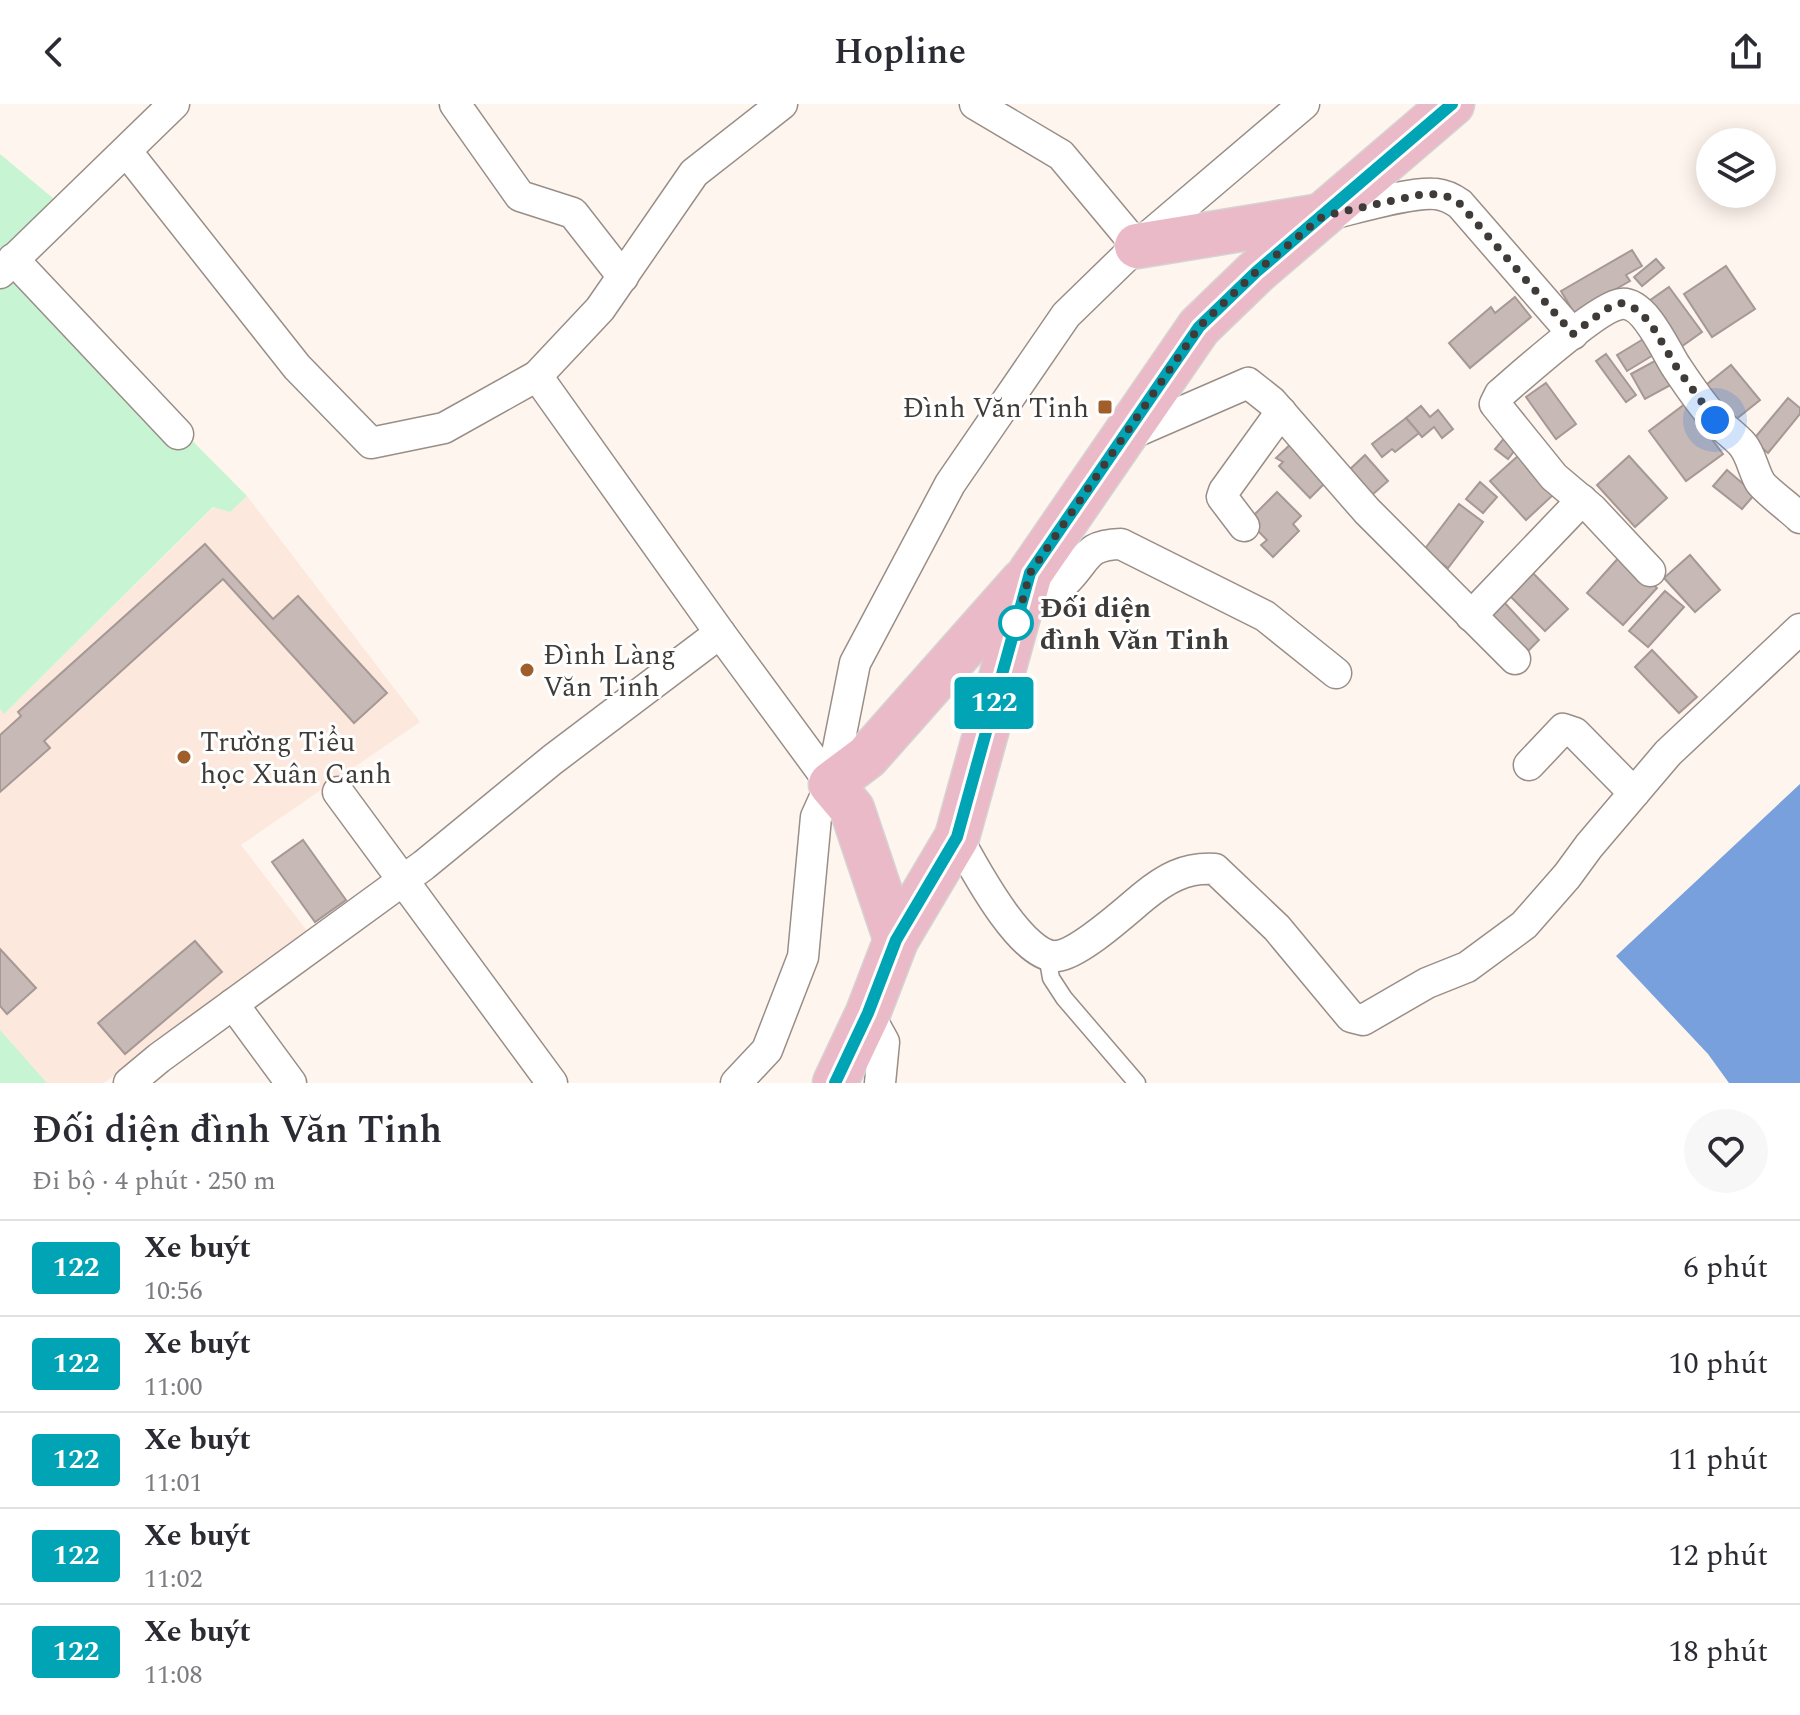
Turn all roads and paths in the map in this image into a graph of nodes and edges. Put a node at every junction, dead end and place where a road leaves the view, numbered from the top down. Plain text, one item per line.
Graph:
1 (174, 104) edge
2 (455, 104) edge
3 (782, 104) edge
4 (975, 104) edge
5 (1304, 104) edge
6 (1436, 111) edge
7 (127, 152) junction
8 (1323, 216) junction
9 (1137, 246) junction
10 (6, 266) edge
11 (623, 277) junction
12 (1573, 334) junction
13 (537, 376) junction
14 (1281, 412) junction
15 (178, 434) dead end
16 (1124, 437) junction
17 (1582, 500) junction
18 (1800, 518) edge
19 (1244, 526) dead end
20 (1650, 571) dead end
21 (1030, 573) junction
22 (1471, 616) junction
23 (1800, 629) edge
24 (720, 633) junction
25 (1515, 659) dead end
26 (1336, 673) dead end
27 (1529, 765) dead end
28 (831, 784) junction
29 (338, 792) dead end
30 (1634, 793) junction
31 (957, 837) junction
32 (401, 879) junction
33 (896, 940) junction
34 (1047, 955) junction
35 (233, 1004) junction
36 (868, 1013) junction
37 (129, 1083) edge
38 (291, 1083) edge
39 (552, 1083) edge
40 (736, 1083) edge
41 (835, 1083) edge
42 (880, 1083) edge
43 (1137, 1083) edge

1 - 7 street
2 - 11 street
3 - 11 street
4 - 9 street
5 - 9 street
6 - 8 main road
7 - 10 street
7 - 13 street
8 - 9 main road
8 - 12 street
8 - 16 main road
9 - 28 street
10 - 15 street
11 - 13 street
12 - 17 street
12 - 18 street
13 - 24 street
14 - 16 street
14 - 19 street
14 - 22 street
16 - 21 main road
17 - 20 street
17 - 22 street
21 - 26 street
21 - 28 main road
21 - 31 main road
22 - 25 street
23 - 30 street
24 - 28 street
24 - 32 street
27 - 30 street
28 - 33 main road
28 - 40 street
29 - 32 street
30 - 34 street
31 - 33 main road
31 - 34 street
32 - 35 street
32 - 39 street
33 - 36 main road
34 - 43 lane
35 - 37 street
35 - 38 street
36 - 41 main road
36 - 42 street

